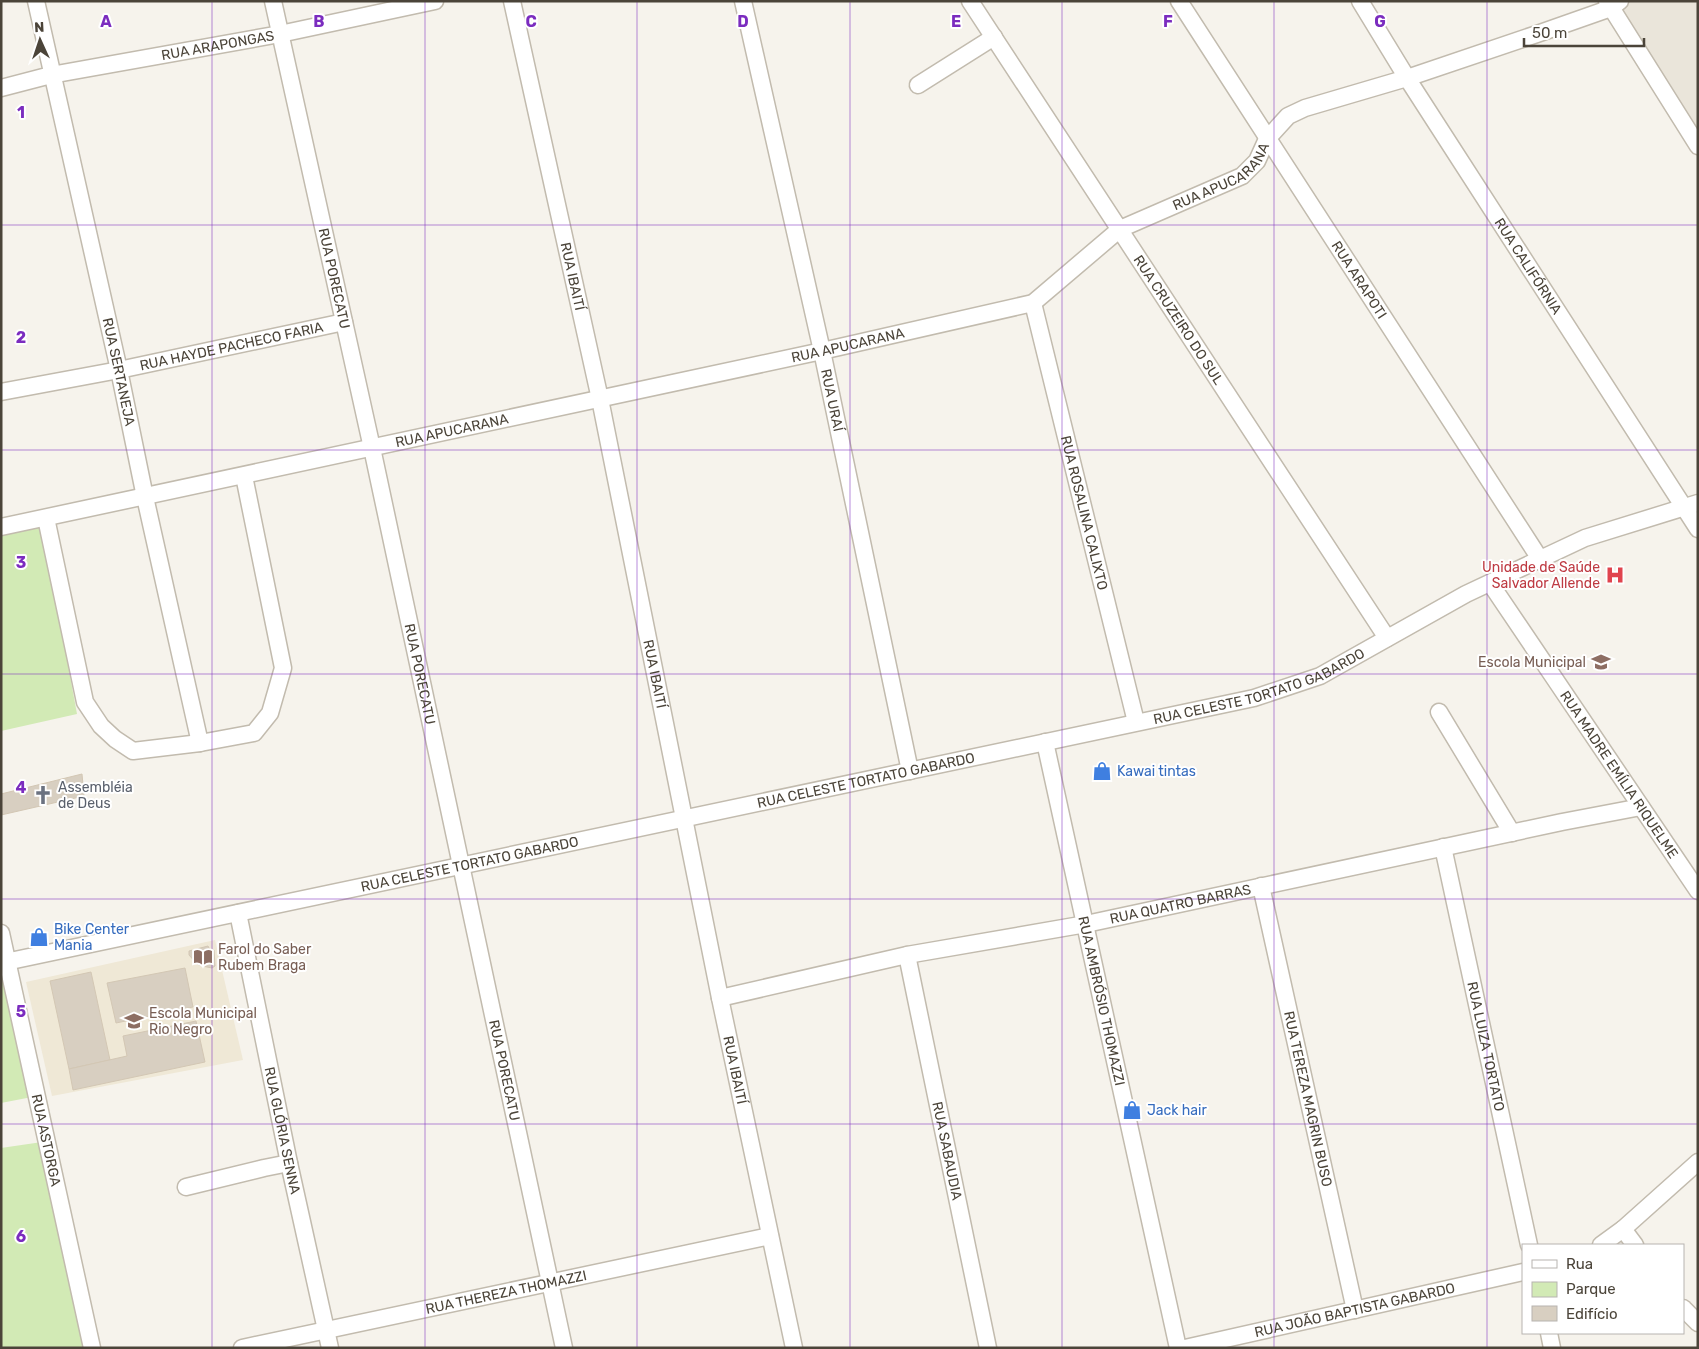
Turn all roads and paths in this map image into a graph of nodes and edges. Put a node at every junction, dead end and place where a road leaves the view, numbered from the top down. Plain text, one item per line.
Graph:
1 (36, 1) edge
2 (272, 1) edge
3 (435, 1) edge
4 (512, 1) edge
5 (743, 1) edge
6 (970, 1) edge
7 (1179, 1) edge
8 (1360, 1) edge
9 (1613, 3) edge
10 (280, 34) junction
11 (994, 36) junction
12 (51, 75) junction
13 (1407, 78) junction
14 (918, 85) dead end
15 (1, 88) edge
16 (1267, 139) junction
17 (1698, 146) edge
18 (1120, 228) junction
19 (1032, 303) junction
20 (344, 322) junction
21 (822, 351) junction
22 (119, 370) junction
23 (1, 392) edge
24 (600, 399) junction
25 (372, 448) junction
26 (244, 476) junction
27 (145, 497) junction
28 (1691, 505) edge
29 (46, 518) junction
30 (1, 527) edge
31 (1698, 529) edge
32 (1540, 559) junction
33 (1490, 583) junction
34 (1387, 638) junction
35 (1439, 712) dead end
36 (1136, 722) junction
37 (1045, 742) junction
38 (200, 743) junction
39 (910, 770) junction
40 (1641, 807) junction
41 (685, 818) junction
42 (1512, 833) junction
43 (1443, 847) junction
44 (462, 865) junction
45 (1261, 886) junction
46 (1698, 891) edge
47 (238, 913) junction
48 (1086, 924) junction
49 (1, 933) edge
50 (907, 955) junction
51 (4, 962) edge
52 (720, 998) junction
53 (1698, 1162) edge
54 (289, 1163) junction
55 (186, 1188) dead end
56 (1623, 1229) junction
57 (770, 1236) junction
58 (1529, 1244) edge
59 (1602, 1244) edge
60 (1633, 1244) edge
61 (1522, 1272) edge
62 (550, 1282) junction
63 (1684, 1309) edge
64 (1355, 1310) junction
65 (1698, 1323) edge
66 (327, 1330) junction
67 (1548, 1334) edge
68 (92, 1348) edge
69 (242, 1348) edge
70 (330, 1348) edge
71 (564, 1348) edge
72 (794, 1348) edge
73 (988, 1348) edge
74 (1178, 1348) edge
75 (1185, 1348) edge
76 (1552, 1348) edge

1 - 12 street, RUA SERTANEJA
2 - 10 street, RUA PORECATU
3 - 10 street, RUA ARAPONGAS
4 - 24 street, RUA IBAITÍ
5 - 21 street, RUA URAÍ
6 - 11 street, RUA CRUZEIRO DO SUL
7 - 16 street, RUA ARAPOTI
8 - 13 street, RUA CALIFÓRNIA
9 - 13 street, RUA APUCARANA
9 - 17 street
10 - 12 street, RUA ARAPONGAS
10 - 20 street, RUA PORECATU
11 - 14 street
11 - 18 street, RUA CRUZEIRO DO SUL
12 - 15 street, RUA ARAPONGAS
12 - 22 street, RUA SERTANEJA
13 - 16 street, RUA APUCARANA
13 - 28 street, RUA CALIFÓRNIA
16 - 18 street, RUA APUCARANA
16 - 32 street, RUA ARAPOTI
18 - 19 street, RUA APUCARANA
18 - 34 street, RUA CRUZEIRO DO SUL
19 - 21 street, RUA APUCARANA
19 - 36 street, RUA ROSALINA CALIXTO
20 - 22 street, RUA HAYDE PACHECO FARIA
20 - 25 street, RUA PORECATU
21 - 24 street, RUA APUCARANA
21 - 39 street, RUA URAÍ
22 - 23 street, RUA HAYDE PACHECO FARIA
22 - 27 street, RUA SERTANEJA
24 - 25 street, RUA APUCARANA
24 - 41 street, RUA IBAITÍ
25 - 26 street, RUA APUCARANA
25 - 44 street, RUA PORECATU
26 - 27 street, RUA APUCARANA
26 - 38 street
27 - 29 street, RUA APUCARANA
27 - 38 street, RUA SERTANEJA
28 - 31 street, RUA CALIFÓRNIA
28 - 32 street, RUA CELESTE TORTATO GABARDO
29 - 30 street, RUA APUCARANA
29 - 38 street
32 - 33 street, RUA CELESTE TORTATO GABARDO
33 - 34 street, RUA CELESTE TORTATO GABARDO
33 - 40 street, RUA MADRE EMÍLIA RIQUELME
34 - 36 street, RUA CELESTE TORTATO GABARDO
35 - 42 street
36 - 37 street, RUA CELESTE TORTATO GABARDO
37 - 39 street, RUA CELESTE TORTATO GABARDO
37 - 48 street, RUA AMBRÓSIO THOMAZZI
39 - 41 street, RUA CELESTE TORTATO GABARDO
40 - 42 street, RUA QUATRO BARRAS
40 - 46 street, RUA MADRE EMÍLIA RIQUELME
41 - 44 street, RUA CELESTE TORTATO GABARDO
41 - 52 street, RUA IBAITÍ
42 - 43 street, RUA QUATRO BARRAS
43 - 45 street, RUA QUATRO BARRAS
43 - 58 street, RUA LUIZA TORTATO
44 - 47 street, RUA CELESTE TORTATO GABARDO
44 - 62 street, RUA PORECATU
45 - 48 street, RUA QUATRO BARRAS
45 - 64 street, RUA TEREZA MAGRIN BUSO
47 - 51 street, RUA CELESTE TORTATO GABARDO
47 - 54 street, RUA GLÓRIA SENNA
48 - 50 street, RUA QUATRO BARRAS
48 - 74 street, RUA AMBRÓSIO THOMAZZI
49 - 51 street, RUA ASTORGA
50 - 52 street, RUA QUATRO BARRAS
50 - 73 street, RUA SABAUDIA
51 - 68 street, RUA ASTORGA
52 - 57 street, RUA IBAITÍ
53 - 56 street
54 - 55 street
54 - 66 street, RUA GLÓRIA SENNA
56 - 59 street
56 - 60 street
57 - 62 street, RUA THEREZA THOMAZZI
57 - 72 street, RUA IBAITÍ
61 - 64 street, RUA JOÃO BAPTISTA GABARDO
62 - 66 street, RUA THEREZA THOMAZZI
62 - 71 street, RUA PORECATU
63 - 65 street
64 - 75 street, RUA JOÃO BAPTISTA GABARDO
66 - 69 street, RUA THEREZA THOMAZZI
66 - 70 street, RUA GLÓRIA SENNA
67 - 76 street

